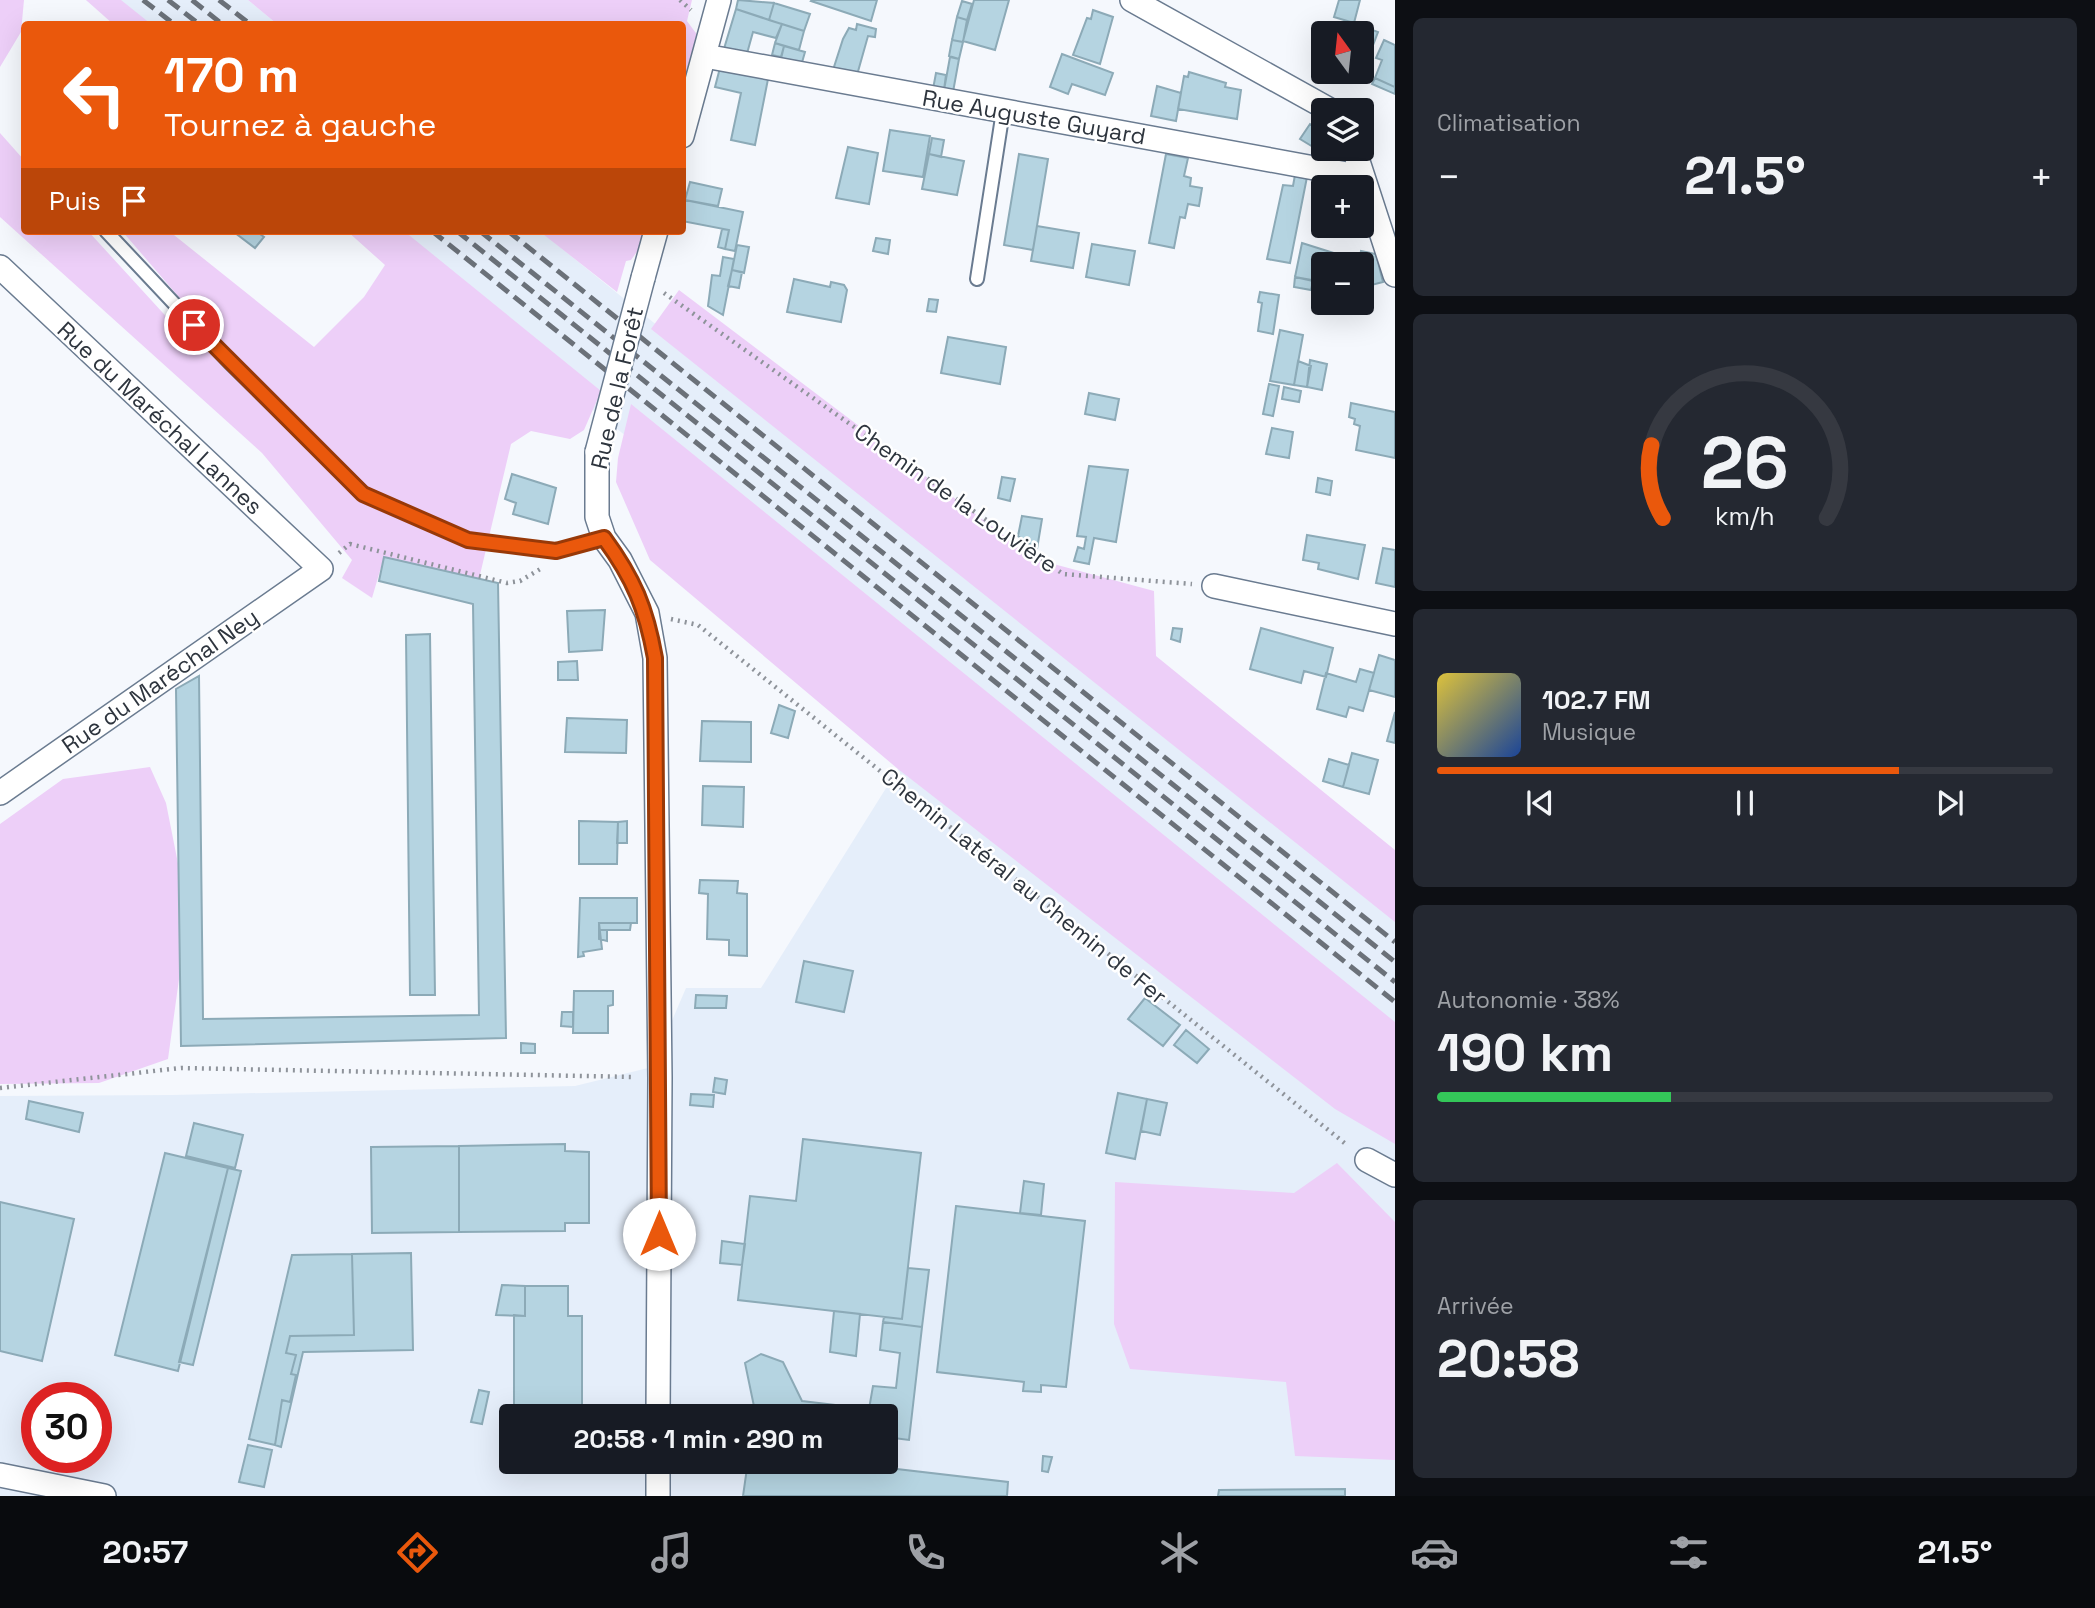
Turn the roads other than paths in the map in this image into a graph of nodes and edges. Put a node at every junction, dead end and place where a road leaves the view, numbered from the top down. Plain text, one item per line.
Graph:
1 (719, 0) edge
2 (1132, 0) edge
3 (705, 56) junction
4 (1311, 100) edge
5 (1003, 111) junction
6 (686, 122) edge
7 (1352, 175) edge
8 (1374, 211) edge
9 (110, 235) edge
10 (655, 235) edge
11 (0, 267) edge
12 (1395, 275) edge
13 (977, 279) dead end
14 (604, 538) junction
15 (321, 569) joint
16 (1214, 586) road end
17 (1395, 624) edge
18 (0, 793) edge
19 (1367, 1160) road end
20 (1395, 1175) edge
21 (658, 1404) edge
22 (658, 1474) edge
23 (0, 1475) edge
24 (104, 1496) edge
25 (658, 1496) edge

1 - 3 street
2 - 4 street
3 - 5 street, Rue Auguste Guyard
3 - 6 street
5 - 7 street, Rue Auguste Guyard
5 - 13 lane
8 - 12 street
9 - 14 lane
10 - 14 street, Rue de la Forêt, bridge
11 - 15 street, Rue du Maréchal Lannes
14 - 21 street, Rue de la Forêt
15 - 18 street, Rue du Maréchal Ney
16 - 17 street
19 - 20 street
22 - 25 street
23 - 24 street

